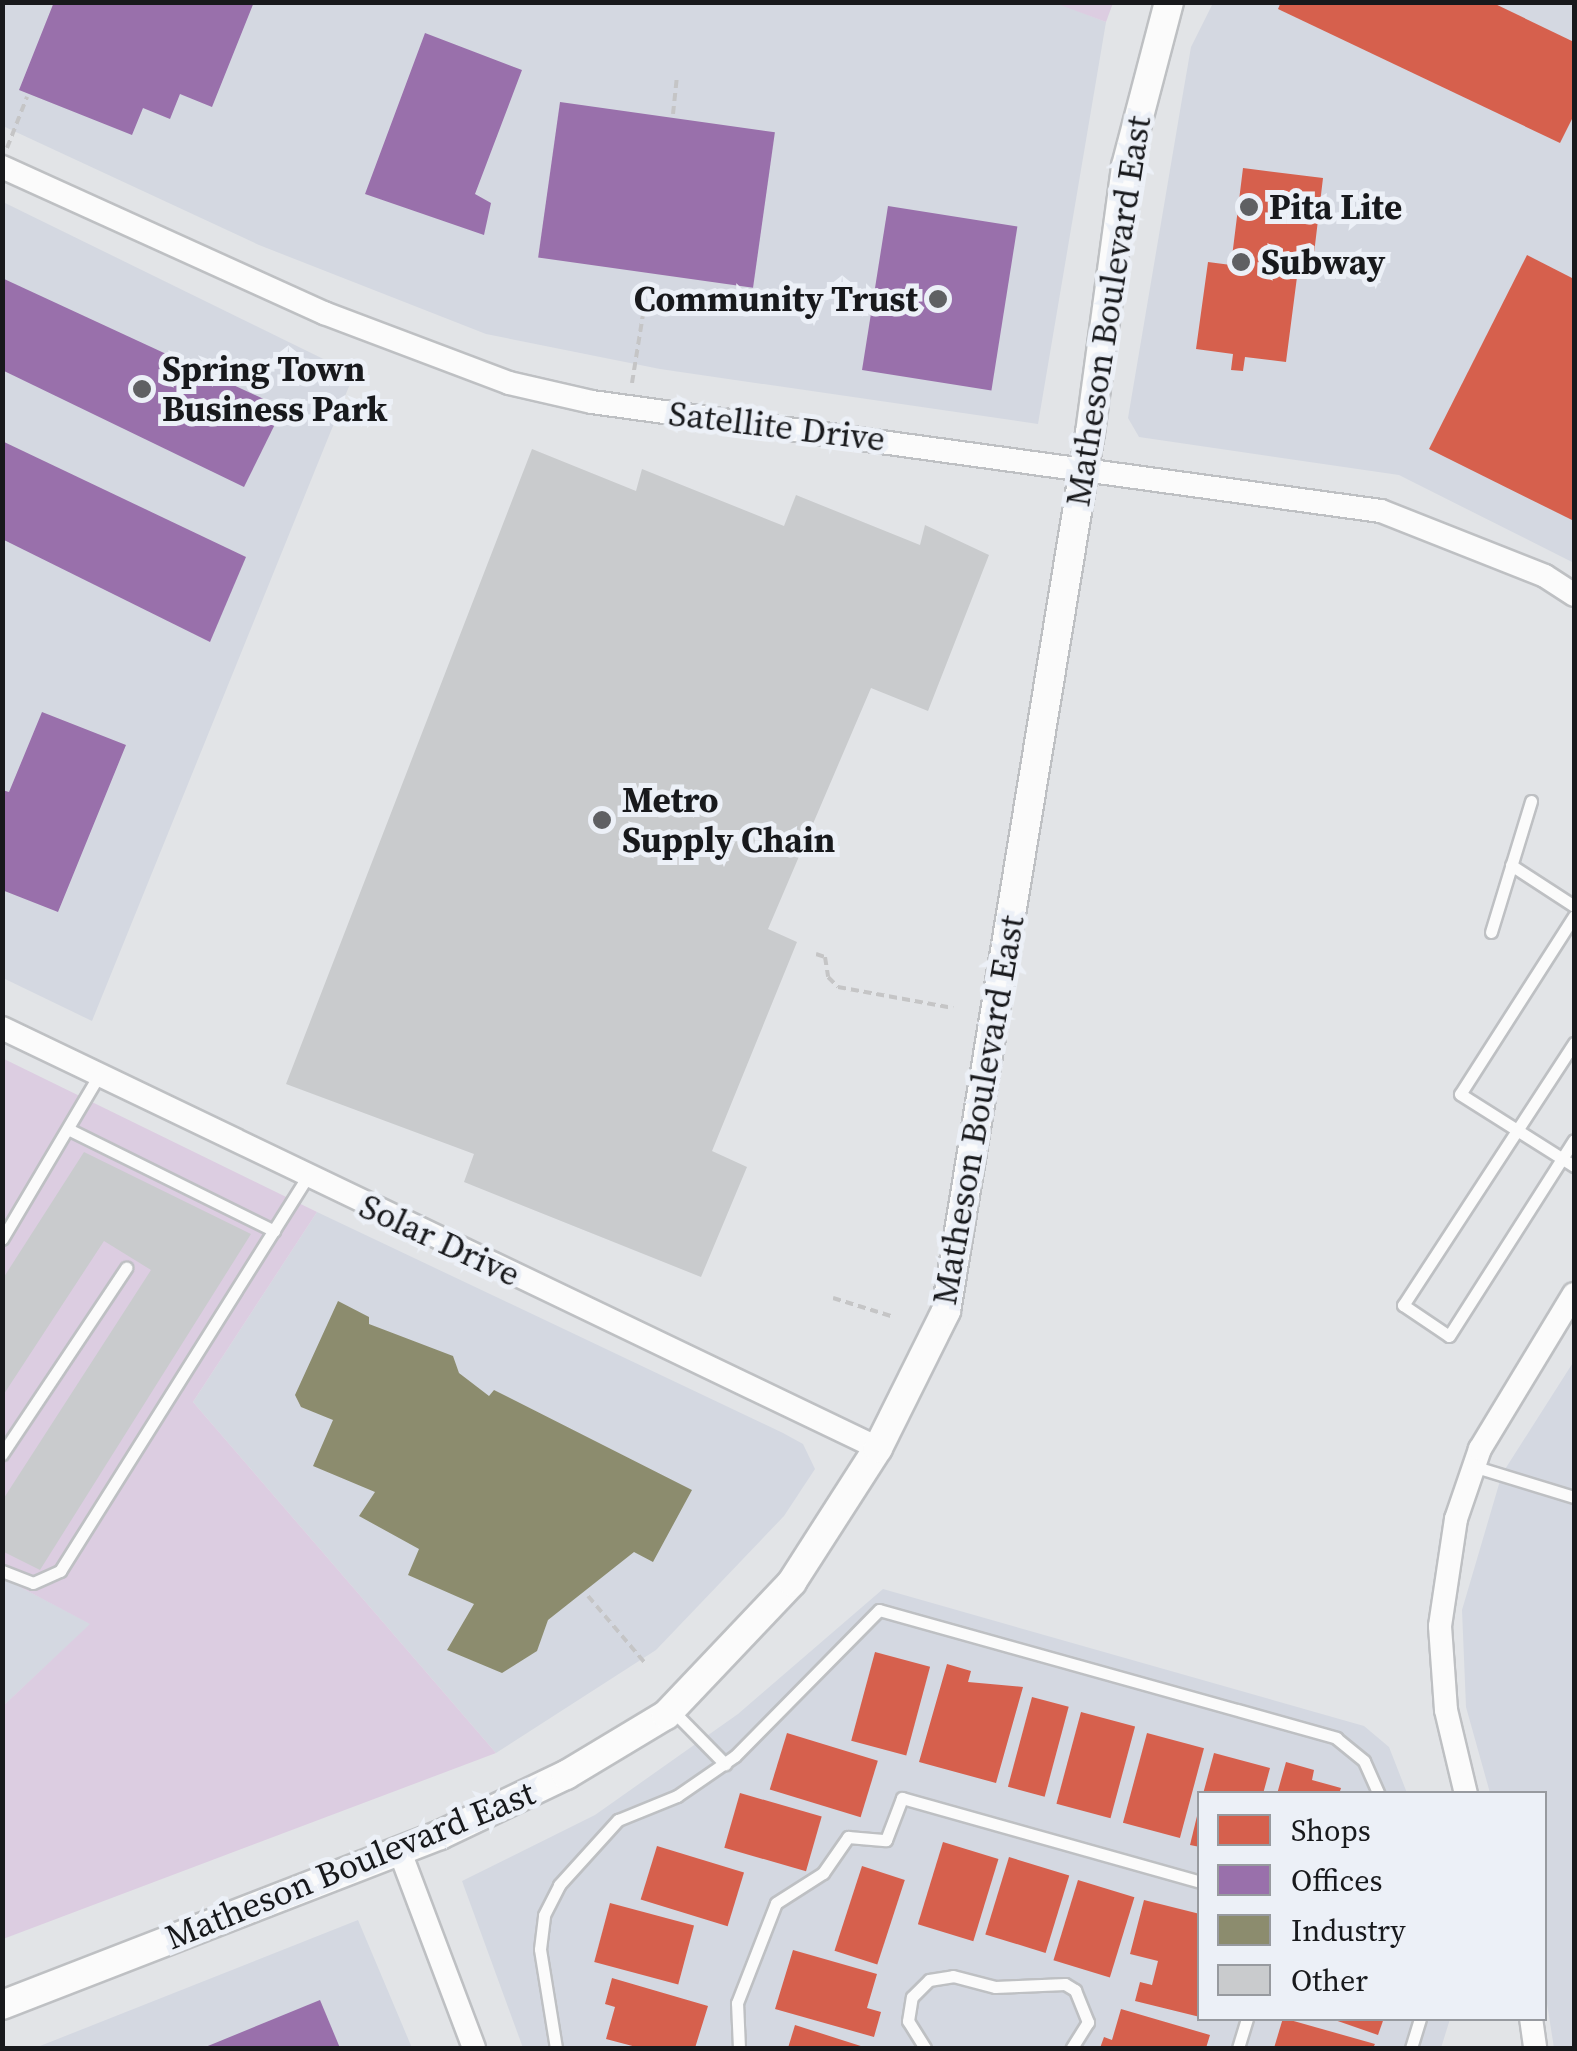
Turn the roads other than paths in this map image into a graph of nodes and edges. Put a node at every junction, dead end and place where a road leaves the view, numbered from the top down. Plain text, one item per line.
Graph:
1 (1169, 2) edge
2 (2, 167) edge
3 (1082, 469) junction
4 (1574, 595) edge
5 (1531, 801) dead end
6 (1512, 866) junction
7 (1574, 906) edge
8 (1574, 916) edge
9 (1492, 932) dead end
10 (2, 1028) edge
11 (1574, 1043) edge
12 (99, 1075) junction
13 (68, 1129) junction
14 (1520, 1131) junction
15 (1574, 1140) edge
16 (1562, 1158) junction
17 (1574, 1166) edge
18 (308, 1176) junction
19 (274, 1231) junction
20 (2, 1239) edge
21 (126, 1268) dead end
22 (1574, 1294) edge
23 (878, 1448) junction
24 (2, 1454) edge
25 (1473, 1466) junction
26 (1574, 1498) edge
27 (2, 1571) edge
28 (672, 1709) junction
29 (725, 1764) junction
30 (1378, 1791) edge
31 (1465, 1791) edge
32 (400, 1852) junction
33 (1197, 1881) edge
34 (2, 2005) edge
35 (1246, 2021) edge
36 (1419, 2021) edge
37 (1530, 2021) edge
38 (474, 2048) edge
39 (556, 2048) edge
40 (739, 2048) edge
41 (925, 2048) edge
42 (1072, 2048) edge
43 (1238, 2048) edge
44 (1412, 2048) edge
45 (1534, 2048) edge

1 - 3 street, Matheson Boulevard East
2 - 3 street, Satellite Drive
3 - 4 street, Satellite Drive
3 - 23 street, Matheson Boulevard East
5 - 6 lane
6 - 7 lane
6 - 9 lane
8 - 14 lane
10 - 12 street, Solar Drive
11 - 14 lane
12 - 13 lane
12 - 18 street, Solar Drive
13 - 19 lane
13 - 20 lane
14 - 16 lane
14 - 16 lane
15 - 16 lane
16 - 17 lane
18 - 19 lane
18 - 23 street, Solar Drive
19 - 27 lane
21 - 24 lane
22 - 25 street
23 - 28 street, Matheson Boulevard East
25 - 26 lane
25 - 31 street
28 - 29 lane
28 - 32 street, Matheson Boulevard East
29 - 30 lane
29 - 39 lane
32 - 34 street, Matheson Boulevard East
32 - 38 street
33 - 40 lane
35 - 43 lane
36 - 44 lane
37 - 45 street
41 - 42 lane

